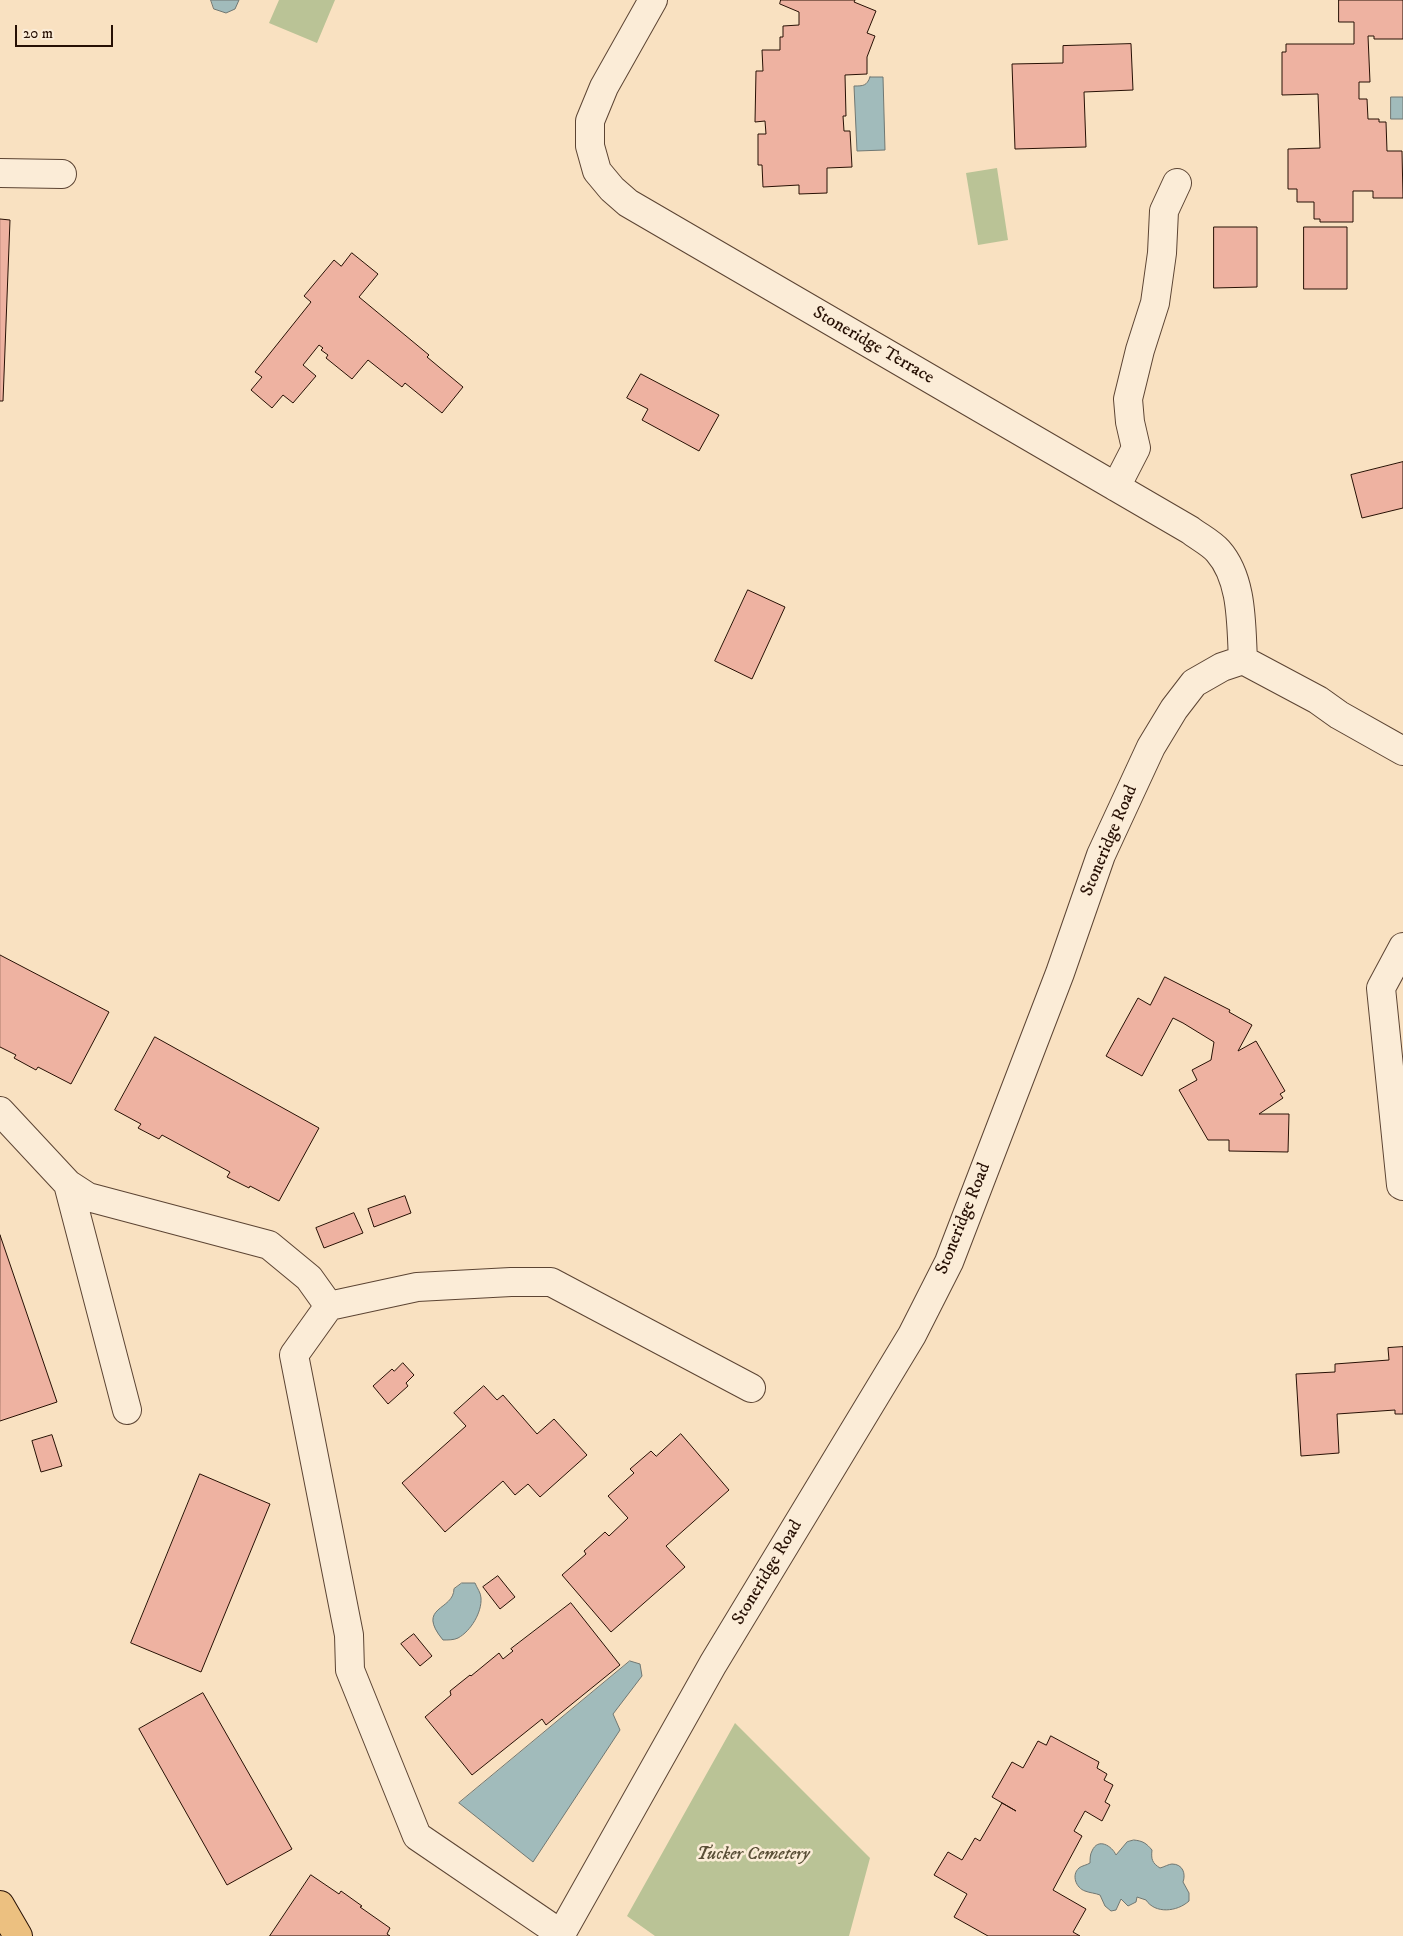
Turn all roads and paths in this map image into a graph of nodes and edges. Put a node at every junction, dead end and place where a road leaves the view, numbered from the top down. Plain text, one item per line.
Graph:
1 (653, 0) edge
2 (0, 174) edge
3 (62, 174) dead end
4 (1177, 183) dead end
5 (1116, 487) junction
6 (1244, 660) junction
7 (1403, 751) edge
8 (1403, 947) edge
9 (0, 1110) edge
10 (68, 1184) junction
11 (1403, 1186) edge
12 (329, 1306) junction
13 (751, 1388) dead end
14 (127, 1410) dead end
15 (0, 1905) edge
16 (561, 1935) edge
17 (18, 1936) edge

1 - 5 street, Stoneridge Terrace
2 - 3 street
4 - 5 street
5 - 6 street, Stoneridge Terrace
6 - 7 street
6 - 16 street, Stoneridge Road
8 - 11 street
9 - 10 street
10 - 12 street
10 - 14 street
12 - 13 street
12 - 16 street
15 - 17 highway

